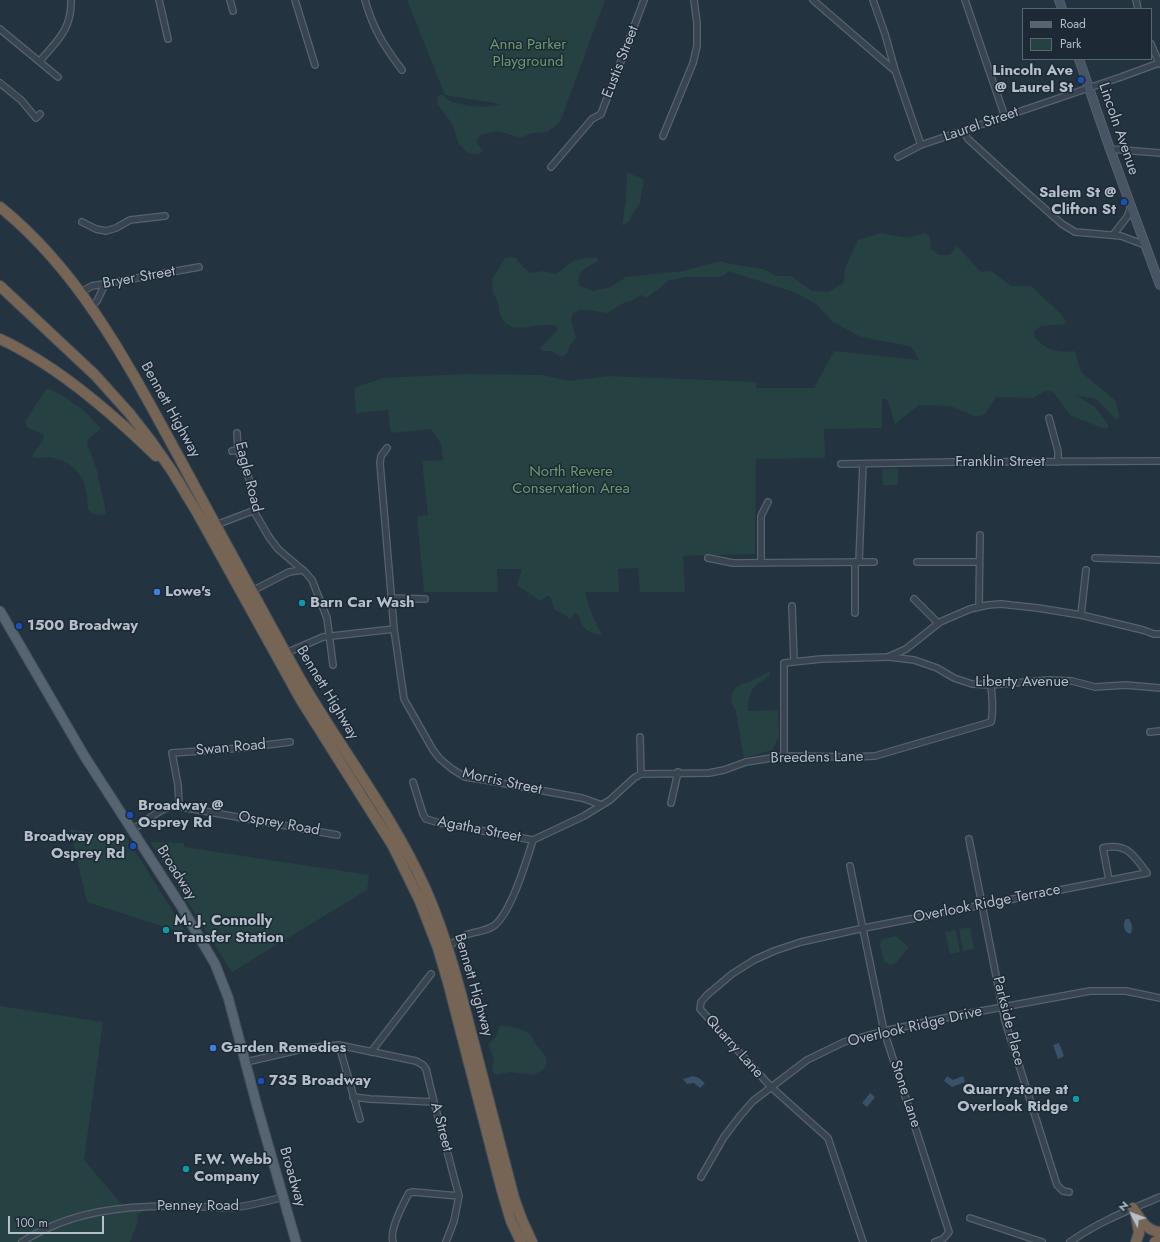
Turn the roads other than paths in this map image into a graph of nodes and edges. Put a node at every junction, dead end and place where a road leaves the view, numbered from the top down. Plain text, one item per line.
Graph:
1 (71, 0) edge
2 (159, 0) edge
3 (230, 0) edge
4 (295, 0) edge
5 (365, 0) edge
6 (644, 0) edge
7 (694, 0) edge
8 (813, 0) edge
9 (873, 0) edge
10 (966, 0) edge
11 (233, 11) dead end
12 (0, 29) edge
13 (168, 39) dead end
14 (1152, 46) edge
15 (1079, 60) edge
16 (40, 61) junction
17 (1159, 64) edge
18 (315, 65) dead end
19 (402, 70) dead end
20 (895, 70) junction
21 (58, 78) dead end
22 (0, 83) edge
23 (1088, 88) junction
24 (38, 116) dead end
25 (1005, 117) junction
26 (963, 131) junction
27 (662, 136) dead end
28 (921, 145) junction
29 (1110, 149) junction
30 (1160, 153) edge
31 (898, 157) dead end
32 (550, 168) dead end
33 (0, 207) edge
34 (1131, 207) junction
35 (165, 216) dead end
36 (82, 222) dead end
37 (1113, 235) junction
38 (1145, 245) junction
39 (199, 267) dead end
40 (105, 284) junction
41 (1160, 285) edge
42 (0, 286) edge
43 (81, 292) junction
44 (91, 307) junction
45 (0, 339) edge
46 (1049, 418) dead end
47 (237, 433) dead end
48 (387, 448) dead end
49 (1160, 461) edge
50 (1058, 462) junction
51 (841, 464) dead end
52 (863, 464) junction
53 (172, 471) junction
54 (768, 502) dead end
55 (255, 510) junction
56 (216, 525) junction
57 (980, 535) dead end
58 (708, 558) dead end
59 (1095, 558) dead end
60 (1160, 560) edge
61 (761, 562) junction
62 (857, 562) junction
63 (874, 562) dead end
64 (917, 562) dead end
65 (979, 562) junction
66 (303, 570) junction
67 (1086, 570) dead end
68 (252, 591) junction
69 (392, 598) junction
70 (914, 598) dead end
71 (425, 599) dead end
72 (792, 606) dead end
73 (979, 606) junction
74 (0, 611) edge
75 (855, 613) dead end
76 (1081, 615) junction
77 (938, 623) junction
78 (394, 629) junction
79 (1160, 634) edge
80 (330, 635) junction
81 (286, 653) junction
82 (888, 657) junction
83 (794, 662) junction
84 (333, 664) dead end
85 (991, 684) junction
86 (1160, 688) edge
87 (1160, 731) edge
88 (1150, 732) dead end
89 (640, 737) dead end
90 (290, 742) dead end
91 (784, 756) junction
92 (678, 772) junction
93 (641, 774) junction
94 (413, 782) dead end
95 (671, 803) dead end
96 (602, 805) junction
97 (180, 806) junction
98 (132, 830) junction
99 (337, 835) dead end
100 (969, 839) dead end
101 (533, 840) junction
102 (850, 866) dead end
103 (1109, 880) junction
104 (983, 905) junction
105 (864, 928) junction
106 (448, 947) junction
107 (431, 974) dead end
108 (1160, 998) edge
109 (1002, 1007) junction
110 (884, 1031) junction
111 (339, 1045) junction
112 (371, 1052) junction
113 (246, 1062) junction
114 (771, 1087) junction
115 (353, 1097) junction
116 (434, 1102) junction
117 (360, 1119) dead end
118 (701, 1177) dead end
119 (1069, 1192) dead end
120 (459, 1196) junction
121 (283, 1197) junction
122 (1160, 1197) edge
123 (1133, 1208) junction
124 (970, 1218) dead end
125 (1160, 1232) edge
126 (1160, 1240) edge
127 (22, 1242) edge
128 (296, 1242) edge
129 (393, 1242) edge
130 (446, 1242) edge
131 (521, 1242) edge
132 (532, 1242) edge
133 (863, 1242) edge
134 (935, 1242) edge
135 (1042, 1242) edge
136 (1070, 1242) edge
137 (1136, 1242) edge
138 (1154, 1242) edge

1 - 16 street
2 - 13 street
3 - 11 street
4 - 18 street
5 - 19 street
6 - 32 street, Eustis Street
7 - 27 street
8 - 20 street
9 - 20 street
10 - 25 street
12 - 16 street
14 - 17 street
15 - 23 main road, Lincoln Avenue
16 - 21 street
17 - 23 street, Laurel Street
20 - 28 street
22 - 24 street
23 - 25 street, Laurel Street
23 - 29 main road, Lincoln Avenue
25 - 26 street, Laurel Street
26 - 28 street, Laurel Street
26 - 37 street
28 - 31 street, Laurel Street
29 - 30 street
29 - 34 main road, Lincoln Avenue
33 - 43 highway, Bennett Highway
34 - 37 street
34 - 38 main road, Lincoln Avenue
35 - 36 street
37 - 38 street
38 - 41 main road, Lincoln Avenue
39 - 40 street, Bryer Street
40 - 43 street, Bryer Street
40 - 44 street
42 - 53 highway, Bennett Highway
43 - 44 highway, Bennett Highway
44 - 56 highway, Bennett Highway
45 - 53 highway
46 - 50 street
47 - 55 street, Eagle Road
48 - 69 street, Morris Street
49 - 50 street, Franklin Street
50 - 52 street, Franklin Street
51 - 52 street, Franklin Street
52 - 62 street
53 - 131 highway, Bennett Highway
54 - 61 street
55 - 56 street
55 - 66 street, Eagle Road
56 - 68 highway, Bennett Highway
57 - 65 street
58 - 61 street
59 - 60 street
61 - 62 street
62 - 63 street
62 - 75 street
64 - 65 street
65 - 73 street
66 - 68 street
66 - 80 street, Eagle Road
67 - 76 street
68 - 81 highway, Bennett Highway
69 - 71 street
69 - 78 street, Morris Street
70 - 77 street
72 - 83 street
73 - 76 street
73 - 77 street
74 - 98 main road, Broadway
76 - 79 street
77 - 82 street
78 - 80 street
78 - 96 street, Morris Street
80 - 81 street
80 - 84 street, Eagle Road
81 - 106 highway, Bennett Highway
82 - 83 street
82 - 85 street, Liberty Avenue
83 - 91 street
85 - 86 street, Liberty Avenue
85 - 91 street, Breedens Lane
87 - 88 street
89 - 93 street
90 - 97 street, Swan Road
91 - 92 street, Breedens Lane
92 - 93 street, Breedens Lane
92 - 95 street
93 - 96 street
94 - 101 street, Agatha Street
96 - 101 street
97 - 98 street, Osprey Road
97 - 99 street, Osprey Road
98 - 113 main road, Broadway
100 - 104 street, Parkside Place
101 - 106 street
102 - 105 street, Stone Lane
103 - 103 street, Overlook Ridge Terrace
103 - 104 street, Overlook Ridge Terrace
104 - 105 street, Overlook Ridge Terrace
104 - 109 street, Parkside Place
105 - 110 street, Stone Lane
105 - 114 street, Quarry Lane
106 - 132 highway, Bennett Highway
107 - 112 street
108 - 109 street, Overlook Ridge Drive
109 - 110 street, Overlook Ridge Drive
109 - 119 street, Parkside Place
110 - 114 street, Overlook Ridge Drive
110 - 134 street, Stone Lane
111 - 112 street
111 - 113 street
111 - 115 street
112 - 116 street, A Street
113 - 121 main road, Broadway
114 - 118 street, Overlook Ridge Drive
114 - 133 street, Quarry Lane
115 - 116 street
115 - 117 street
116 - 120 street, A Street
120 - 129 street
120 - 130 street, A Street
121 - 127 street, Penney Road
121 - 128 main road, Broadway
122 - 123 street
123 - 125 highway
123 - 136 street
123 - 137 highway
124 - 135 street
126 - 138 highway

